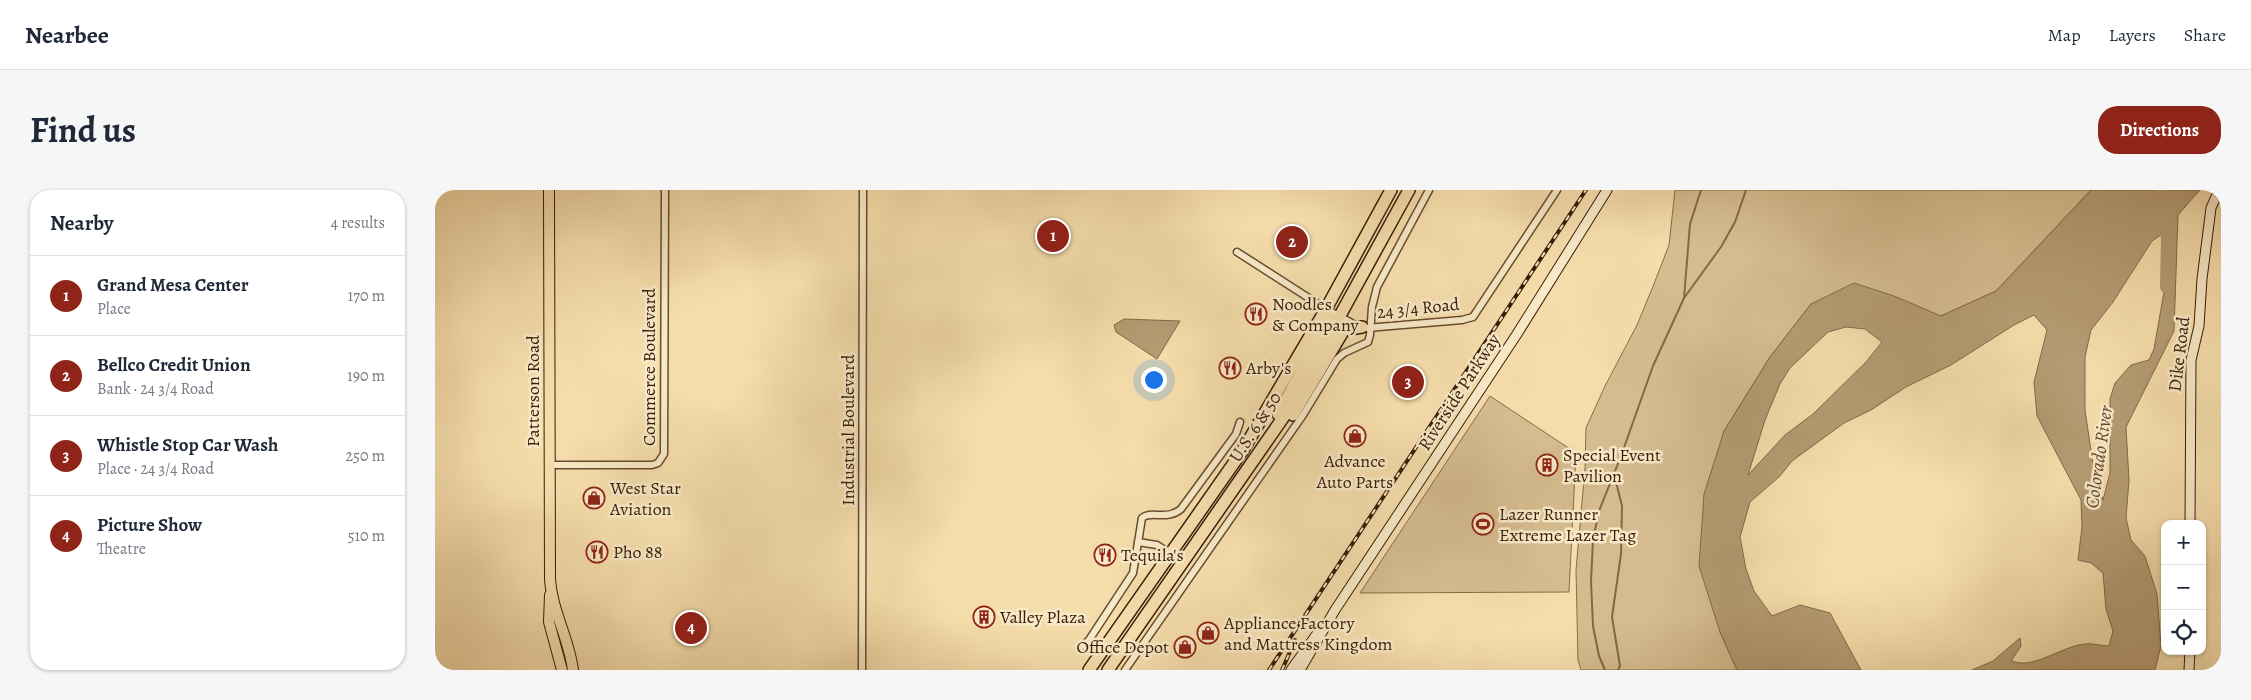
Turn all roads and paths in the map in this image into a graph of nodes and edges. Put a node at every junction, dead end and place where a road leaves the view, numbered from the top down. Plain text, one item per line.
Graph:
1 (549, 190) edge
2 (665, 190) edge
3 (863, 190) edge
4 (1391, 190) edge
5 (1403, 190) edge
6 (1409, 190) edge
7 (1429, 190) edge
8 (1557, 190) edge
9 (1607, 190) edge
10 (2219, 190) edge
11 (1395, 216) junction
12 (1237, 252) dead end
13 (1324, 309) junction
14 (1339, 317) junction
15 (1366, 328) junction
16 (1240, 422) dead end
17 (1273, 433) junction
18 (550, 465) junction
19 (2190, 520) edge
20 (1138, 542) junction
21 (1171, 554) junction
22 (551, 592) junction
23 (1335, 610) junction
24 (1080, 648) dead end
25 (2190, 655) edge
26 (1117, 656) junction
27 (1089, 668) edge
28 (562, 670) edge
29 (573, 670) edge
30 (862, 670) edge
31 (1108, 670) edge
32 (1125, 670) edge
33 (1291, 670) edge
34 (1300, 670) edge
35 (2189, 670) edge

1 - 18 main road, Patterson Road
2 - 18 street, Commerce Boulevard
3 - 30 street, Industrial Boulevard
4 - 13 highway, U.S. 6 & 50
5 - 11 highway
6 - 11 highway, U.S. 6 & 50
7 - 15 street
8 - 15 street, 24 3/4 Road
9 - 23 main road, Riverside Parkway
10 - 19 main road, Dike Road
11 - 14 highway, U.S. 6 & 50
12 - 13 street, 24 3/4 Road
13 - 14 street, 24 3/4 Road
13 - 17 highway
13 - 21 highway, U.S. 6 & 50
14 - 15 street, 24 3/4 Road
14 - 17 highway, U.S. 6 & 50
15 - 17 highway
15 - 32 street
16 - 20 street
17 - 26 highway, U.S. 6 & 50
18 - 22 main road, Patterson Road
20 - 21 street
20 - 24 street
21 - 26 highway
21 - 27 highway, U.S. 6 & 50
22 - 28 main road, Patterson Road
22 - 29 main road, Patterson Road
23 - 33 main road, Riverside Parkway
23 - 34 main road, Riverside Parkway
25 - 35 main road
26 - 31 highway, U.S. 6 & 50

